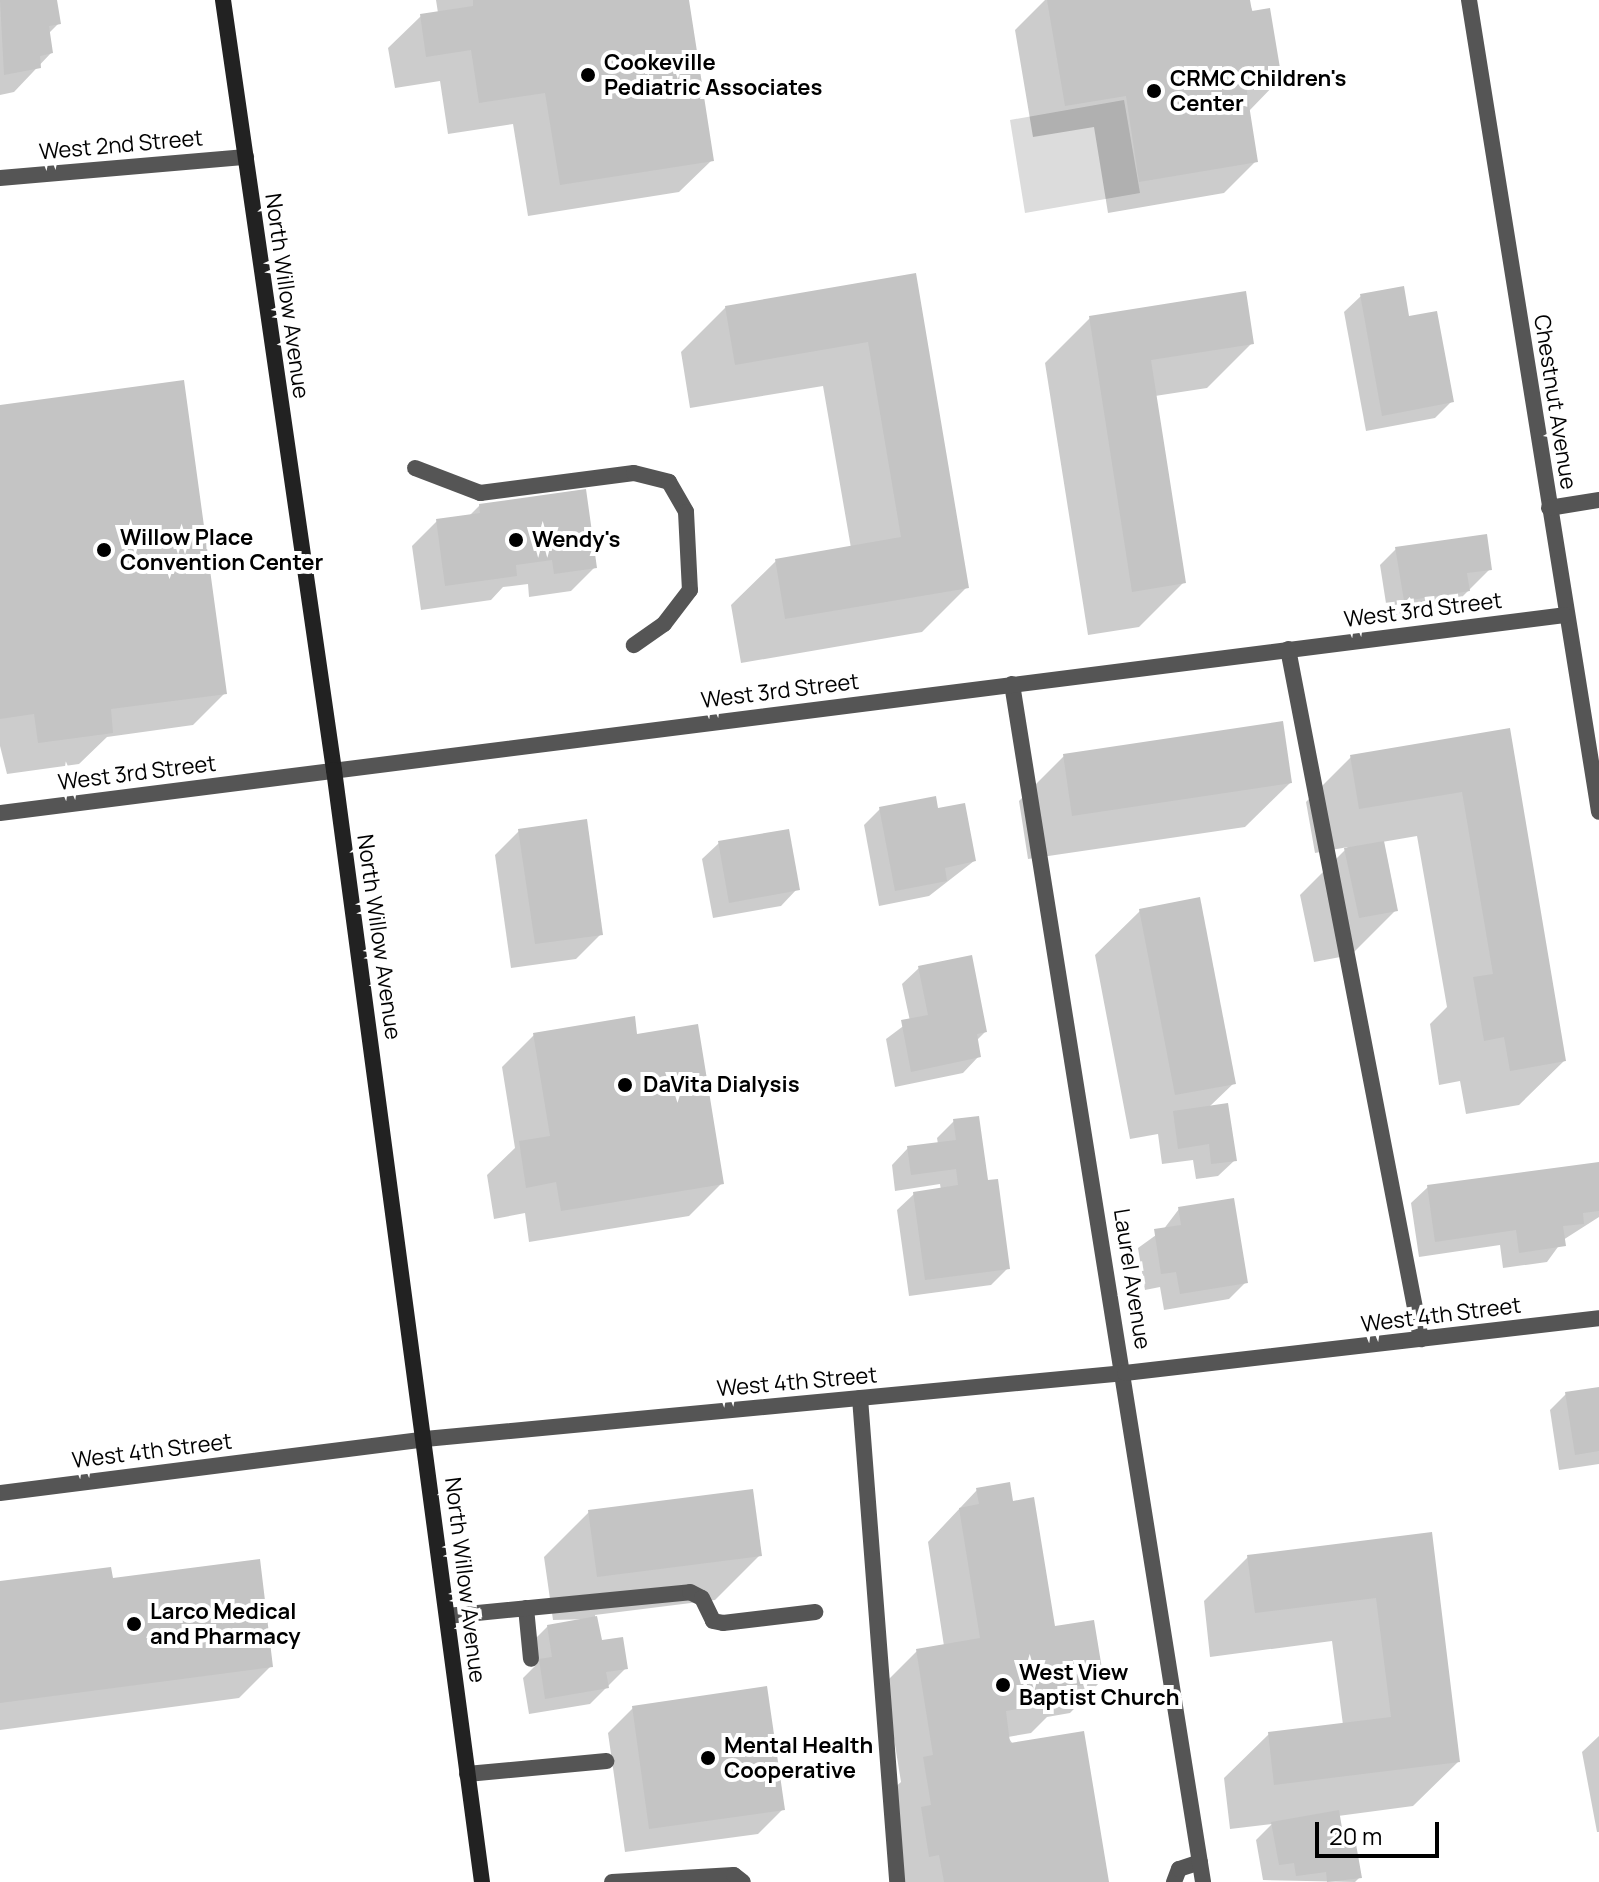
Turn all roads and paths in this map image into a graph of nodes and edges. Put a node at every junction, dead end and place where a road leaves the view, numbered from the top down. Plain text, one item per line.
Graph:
1 (223, 0) edge
2 (1469, 0) edge
3 (246, 157) junction
4 (0, 178) edge
5 (415, 468) dead end
6 (1599, 500) edge
7 (1549, 508) junction
8 (1565, 615) junction
9 (634, 645) dead end
10 (1288, 649) junction
11 (1012, 684) junction
12 (334, 770) junction
13 (1599, 812) edge
14 (0, 813) edge
15 (1599, 1318) edge
16 (1421, 1339) junction
17 (1125, 1373) junction
18 (860, 1398) junction
19 (425, 1439) junction
20 (0, 1493) edge
21 (526, 1608) junction
22 (815, 1612) dead end
23 (447, 1616) junction
24 (531, 1659) dead end
25 (606, 1761) dead end
26 (467, 1774) junction
27 (1200, 1862) junction
28 (482, 1882) edge
29 (612, 1882) edge
30 (743, 1882) edge
31 (897, 1882) edge
32 (1174, 1882) edge
33 (1203, 1882) edge

1 - 3 main road, North Willow Avenue
2 - 7 street, Chestnut Avenue
3 - 4 street, West 2nd Street
3 - 12 main road, North Willow Avenue
5 - 9 street
6 - 7 street
7 - 8 street, Chestnut Avenue
8 - 10 street, West 3rd Street
8 - 13 street, Chestnut Avenue
10 - 11 street, West 3rd Street
10 - 16 street
11 - 12 street, West 3rd Street
11 - 17 street, Laurel Avenue
12 - 14 street, West 3rd Street
12 - 19 main road, North Willow Avenue
15 - 16 street, West 4th Street
16 - 17 street, West 4th Street
17 - 18 street, West 4th Street
17 - 27 street, Laurel Avenue
18 - 19 street, West 4th Street
18 - 31 street
19 - 20 street, West 4th Street
19 - 23 main road, North Willow Avenue
21 - 22 street
21 - 23 street
21 - 24 street
23 - 26 main road, North Willow Avenue
25 - 26 street
26 - 28 main road, North Willow Avenue
27 - 32 street
27 - 33 street, Laurel Avenue
29 - 30 street

